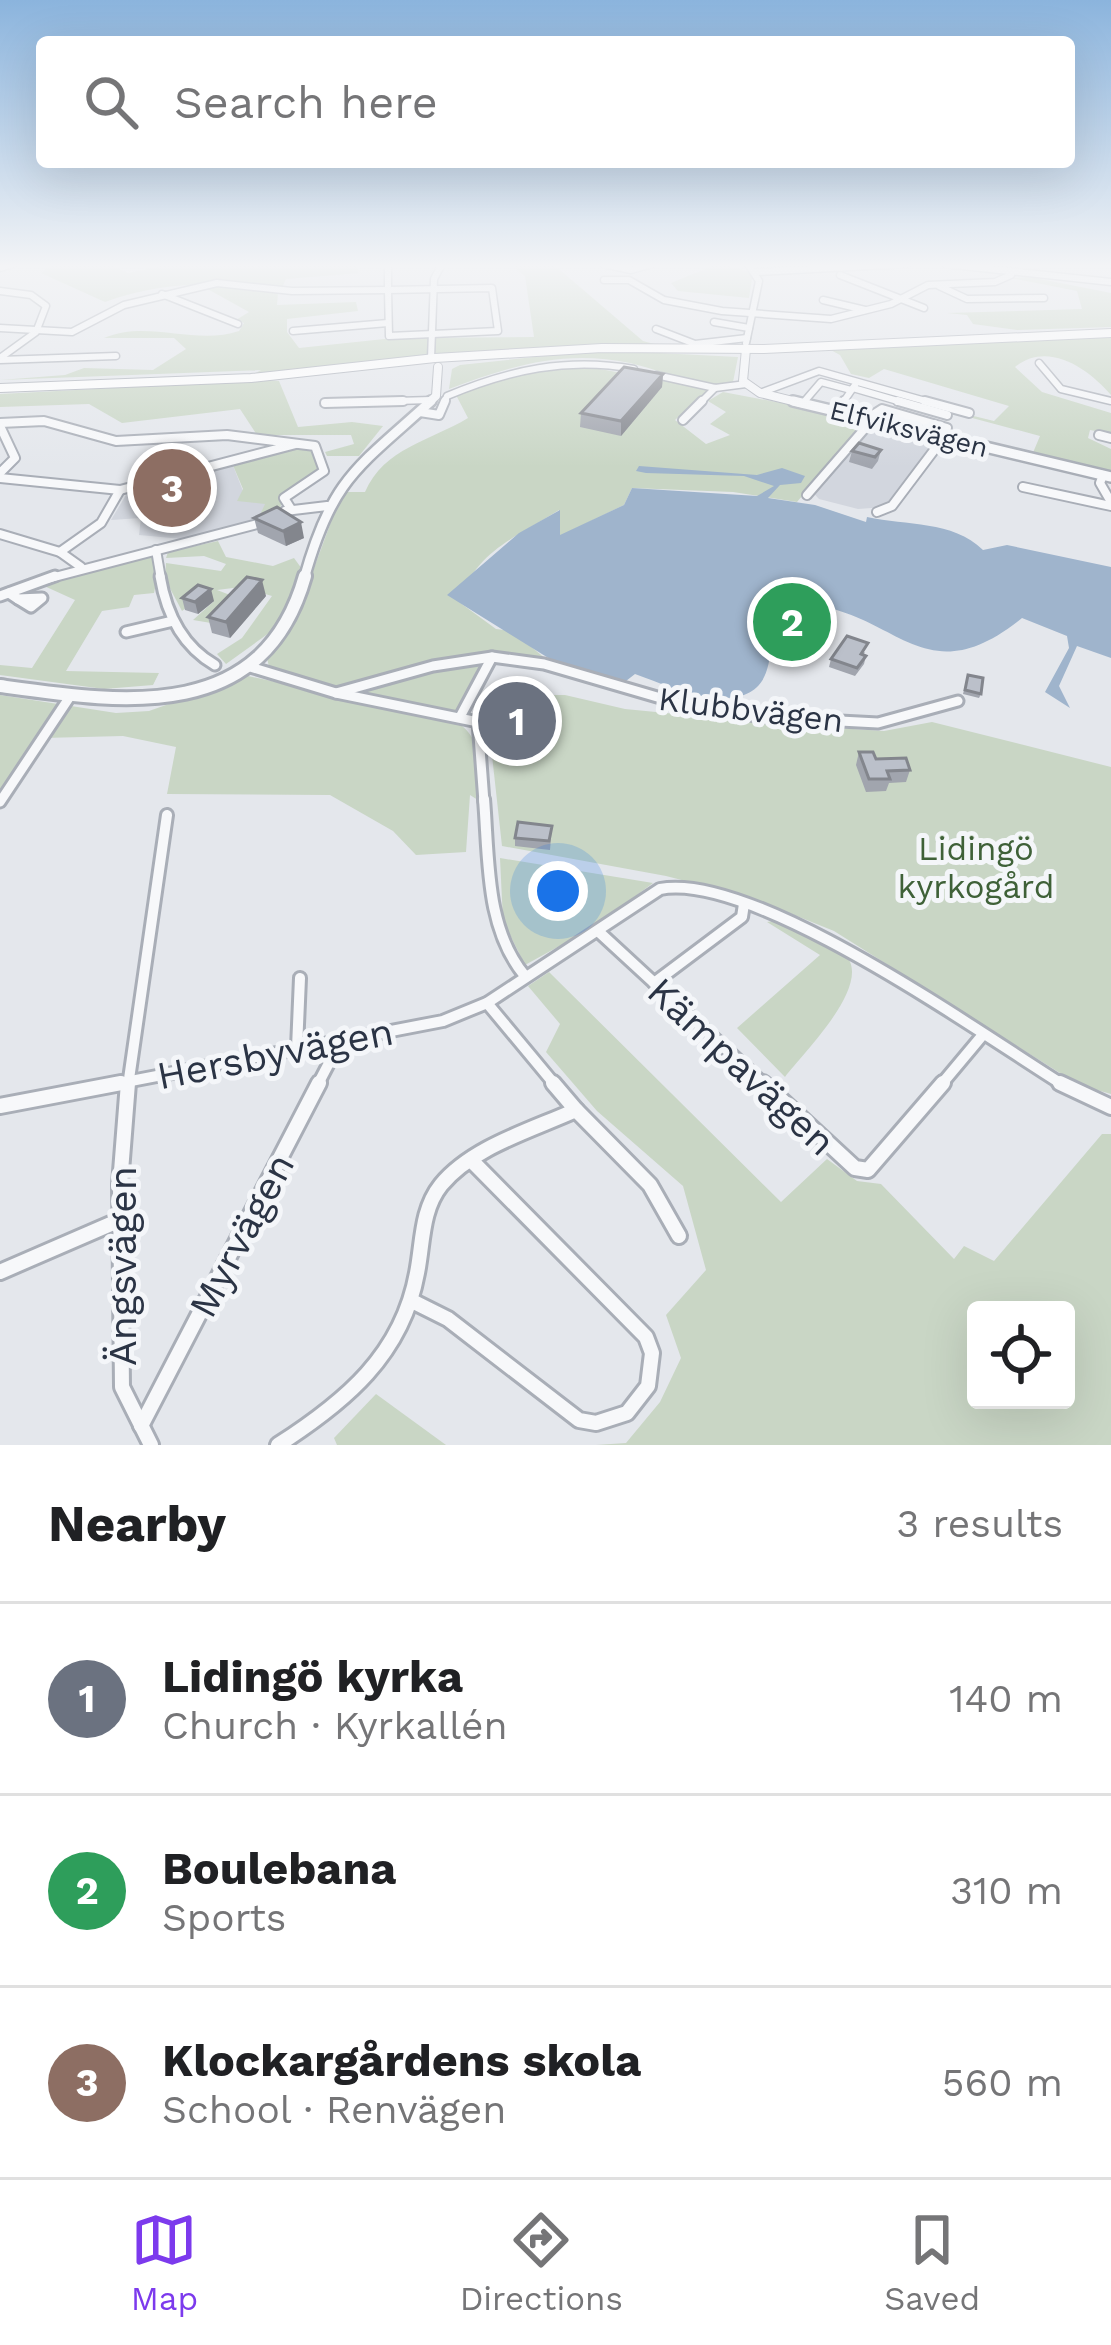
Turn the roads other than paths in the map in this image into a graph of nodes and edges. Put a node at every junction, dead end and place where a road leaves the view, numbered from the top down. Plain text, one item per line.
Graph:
1 (32, 331) edge
2 (60, 331) edge
3 (388, 331) edge
4 (434, 331) edge
5 (498, 331) edge
6 (662, 331) edge
7 (748, 331) edge
8 (37, 332) junction
9 (1111, 333) edge
10 (434, 336) junction
11 (747, 343) junction
12 (116, 356) dead end
13 (0, 360) edge
14 (434, 362) junction
15 (1039, 363) dead end
16 (798, 376) junction
17 (859, 380) junction
18 (821, 382) junction
19 (746, 384) junction
20 (0, 388) edge
21 (715, 388) junction
22 (852, 389) junction
23 (760, 393) junction
24 (430, 400) junction
25 (1111, 401) edge
26 (325, 403) dead end
27 (803, 403) junction
28 (837, 410) junction
29 (420, 412) junction
30 (969, 412) dead end
31 (947, 415) dead end
32 (870, 418) junction
33 (683, 420) dead end
34 (0, 424) edge
35 (1100, 435) dead end
36 (942, 436) junction
37 (1111, 438) edge
38 (300, 443) junction
39 (0, 476) edge
40 (1107, 476) edge
41 (1023, 488) dead end
42 (120, 490) junction
43 (807, 495) dead end
44 (1111, 504) edge
45 (327, 506) junction
46 (291, 509) junction
47 (877, 512) dead end
48 (0, 534) edge
49 (156, 550) junction
50 (60, 552) junction
51 (81, 566) junction
52 (8, 596) edge
53 (173, 621) junction
54 (126, 632) dead end
55 (491, 657) junction
56 (215, 664) dead end
57 (247, 666) junction
58 (0, 686) edge
59 (336, 693) junction
60 (69, 698) junction
61 (958, 701) dead end
62 (461, 716) junction
63 (0, 802) edge
64 (167, 815) dead end
65 (744, 904) junction
66 (599, 932) junction
67 (531, 972) junction
68 (300, 978) dead end
69 (654, 983) junction
70 (488, 1003) junction
71 (982, 1037) junction
72 (340, 1042) junction
73 (297, 1048) junction
74 (128, 1081) junction
75 (0, 1106) edge
76 (1111, 1107) edge
77 (576, 1110) junction
78 (473, 1162) junction
79 (119, 1220) junction
80 (679, 1236) dead end
81 (0, 1272) edge
82 (412, 1301) junction
83 (140, 1427) junction
84 (151, 1445) edge
85 (278, 1445) edge

1 - 8 street
2 - 8 street
3 - 10 street
4 - 10 street
5 - 10 street
6 - 11 street
7 - 11 street
8 - 13 street
9 - 11 main road
10 - 14 street
11 - 14 main road
11 - 19 street
12 - 13 street
14 - 20 main road
14 - 24 street
15 - 25 street
16 - 17 street
16 - 18 street
16 - 23 street
17 - 22 street
17 - 30 street
18 - 22 street
18 - 27 street
19 - 21 street
19 - 23 street, Elfviksvägen
21 - 29 street
21 - 33 street
22 - 28 street
22 - 31 street
23 - 27 street, Elfviksvägen
24 - 26 street
24 - 29 street
27 - 28 street, Elfviksvägen
28 - 32 street, Elfviksvägen
29 - 45 street
32 - 36 street, Elfviksvägen
32 - 43 street
34 - 38 street
34 - 39 street
35 - 37 street
36 - 40 street, Elfviksvägen
36 - 47 street
38 - 42 street
38 - 46 street
39 - 42 street
40 - 44 street
41 - 44 street
42 - 50 street
45 - 46 street
45 - 57 street
46 - 49 street
48 - 50 street
49 - 51 street
49 - 53 street
50 - 51 street
51 - 52 street
53 - 54 street
53 - 56 street
55 - 59 street, Klubbvägen
55 - 61 street, Klubbvägen
55 - 62 street
57 - 59 street
57 - 60 street
58 - 60 street
59 - 62 street
60 - 63 street
62 - 67 street
64 - 74 street, Ängsvägen
65 - 66 street, Hersbyvägen
65 - 69 street
65 - 71 street, Hersbyvägen
66 - 67 street, Hersbyvägen
66 - 69 street, Kämpavägen
67 - 70 street, Hersbyvägen
68 - 73 street
69 - 71 street, Kämpavägen
70 - 72 street, Hersbyvägen
70 - 77 street
71 - 76 street, Hersbyvägen
72 - 73 street, Hersbyvägen
72 - 83 street, Myrvägen
73 - 74 street, Hersbyvägen
74 - 75 street, Hersbyvägen
74 - 79 street, Ängsvägen
77 - 78 street
77 - 80 street
78 - 82 street
78 - 82 street
79 - 81 street
79 - 83 street, Ängsvägen
82 - 85 street
83 - 84 street, Ängsvägen

